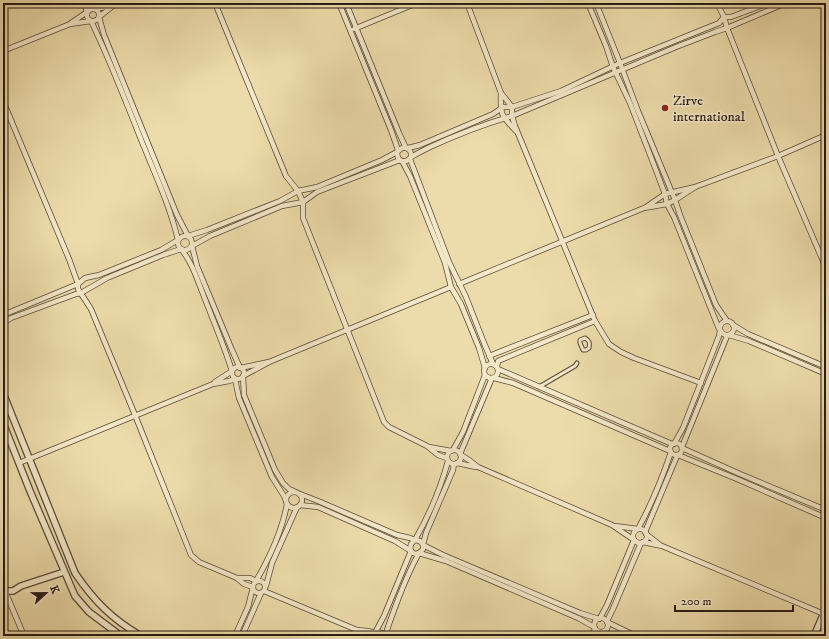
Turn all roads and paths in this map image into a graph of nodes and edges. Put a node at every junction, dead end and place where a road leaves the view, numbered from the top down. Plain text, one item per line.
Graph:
1 (84, 3) edge
2 (93, 3) edge
3 (120, 3) edge
4 (215, 3) edge
5 (339, 3) edge
6 (346, 3) edge
7 (417, 3) edge
8 (467, 3) edge
9 (588, 3) edge
10 (596, 3) edge
11 (717, 3) edge
12 (786, 3) edge
13 (114, 5) junction
14 (771, 5) edge
15 (96, 9) junction
16 (87, 12) junction
17 (99, 17) junction
18 (724, 17) junction
19 (91, 21) junction
20 (70, 24) junction
21 (356, 28) junction
22 (727, 28) junction
23 (350, 31) junction
24 (674, 42) junction
25 (676, 47) junction
26 (3, 51) edge
27 (620, 63) junction
28 (613, 67) junction
29 (115, 68) junction
30 (623, 70) junction
31 (616, 73) junction
32 (501, 93) junction
33 (3, 101) edge
34 (387, 103) junction
35 (381, 106) junction
36 (512, 107) junction
37 (501, 109) junction
38 (512, 116) junction
39 (504, 118) junction
40 (461, 128) junction
41 (463, 134) junction
42 (519, 135) junction
43 (826, 135) edge
44 (407, 148) junction
45 (398, 151) junction
46 (778, 156) junction
47 (151, 158) junction
48 (410, 158) junction
49 (401, 161) junction
50 (695, 187) junction
51 (298, 191) junction
52 (672, 193) junction
53 (665, 194) junction
54 (675, 200) junction
55 (303, 202) junction
56 (667, 204) junction
57 (644, 208) junction
58 (436, 235) junction
59 (188, 236) junction
60 (178, 240) junction
61 (563, 241) junction
62 (192, 246) junction
63 (181, 250) junction
64 (826, 268) edge
65 (78, 284) junction
66 (459, 284) junction
67 (451, 287) junction
68 (80, 293) junction
69 (3, 315) edge
70 (593, 315) junction
71 (595, 321) junction
72 (726, 321) junction
73 (3, 323) edge
74 (733, 325) junction
75 (347, 329) junction
76 (720, 330) junction
77 (728, 335) junction
78 (797, 355) junction
79 (490, 356) junction
80 (795, 360) junction
81 (269, 362) junction
82 (576, 364) dead end
83 (496, 367) junction
84 (826, 367) edge
85 (240, 368) junction
86 (485, 368) junction
87 (232, 371) junction
88 (824, 373) edge
89 (486, 375) junction
90 (244, 376) junction
91 (493, 378) junction
92 (235, 379) junction
93 (701, 383) junction
94 (213, 384) junction
95 (539, 387) junction
96 (3, 393) edge
97 (135, 415) junction
98 (3, 423) edge
99 (624, 424) junction
100 (622, 430) junction
101 (673, 444) junction
102 (427, 446) junction
103 (682, 447) junction
104 (452, 451) junction
105 (670, 452) junction
106 (460, 454) junction
107 (678, 456) junction
108 (29, 458) junction
109 (448, 460) junction
110 (19, 463) junction
111 (456, 464) junction
112 (478, 467) junction
113 (738, 476) junction
114 (294, 492) junction
115 (300, 494) junction
116 (286, 503) junction
117 (298, 506) junction
118 (826, 510) edge
119 (826, 518) edge
120 (612, 525) junction
121 (638, 529) junction
122 (280, 532) junction
123 (646, 533) junction
124 (285, 534) junction
125 (415, 540) junction
126 (634, 540) junction
127 (642, 542) junction
128 (423, 544) junction
129 (662, 546) junction
130 (411, 550) junction
131 (420, 553) junction
132 (452, 561) junction
133 (64, 572) junction
134 (236, 578) junction
135 (256, 581) junction
136 (3, 583) edge
137 (253, 587) junction
138 (264, 590) junction
139 (5, 591) junction
140 (568, 611) junction
141 (825, 612) edge
142 (600, 619) junction
143 (607, 622) junction
144 (595, 627) junction
145 (357, 630) junction
146 (602, 633) edge
147 (374, 634) edge
148 (24, 636) edge
149 (121, 636) edge
150 (141, 636) edge
151 (235, 636) edge
152 (242, 636) edge
153 (366, 636) edge
154 (384, 636) edge
155 (593, 636) edge
156 (616, 636) edge
157 (636, 636) edge
158 (814, 636) edge

1 - 16 street
2 - 15 street
3 - 13 street
4 - 51 street
5 - 23 street
6 - 21 street
7 - 21 street
8 - 32 street
9 - 28 street
10 - 27 street
11 - 18 street
12 - 14 street
13 - 15 street
13 - 17 street
14 - 18 street
14 - 22 street
15 - 16 street
15 - 17 street
16 - 19 street
16 - 20 street
17 - 19 street
17 - 29 street
18 - 22 street
18 - 24 street
19 - 20 street
19 - 29 street
20 - 26 street
21 - 23 street
21 - 34 street
22 - 25 street
22 - 46 street
23 - 35 street
24 - 25 street
24 - 27 street
25 - 30 street
27 - 28 street
27 - 30 street
28 - 31 street
28 - 36 street
29 - 47 street
30 - 31 street
30 - 52 street
31 - 38 street
31 - 53 street
32 - 36 street
32 - 37 street
33 - 65 street
34 - 35 street
34 - 44 street
35 - 45 street
36 - 37 street
36 - 38 street
37 - 39 street
37 - 40 street
38 - 39 street
38 - 42 street
39 - 41 street
39 - 42 street
40 - 41 street
40 - 44 street
41 - 48 street
42 - 61 street
43 - 46 street
44 - 45 street
44 - 48 street
45 - 49 street
45 - 51 street
46 - 50 street
46 - 64 street
47 - 59 street
47 - 60 street
48 - 49 street
48 - 58 street
49 - 55 street
49 - 58 street
50 - 52 street
50 - 54 street
51 - 55 street
51 - 59 street
52 - 53 street
52 - 54 street
53 - 56 street
53 - 57 street
54 - 56 street
54 - 72 street
55 - 62 street
55 - 75 street
56 - 57 street
56 - 76 street
57 - 61 street
58 - 66 street
58 - 67 street
59 - 60 street
59 - 62 street
60 - 63 street
60 - 65 street
61 - 66 street
61 - 70 street
62 - 63 street
62 - 85 street
63 - 68 street
63 - 87 street
65 - 68 street
65 - 69 street
66 - 79 street
67 - 75 street
67 - 86 street
68 - 73 street
68 - 97 street
70 - 71 street
70 - 79 street
71 - 83 street
71 - 93 street
72 - 74 street
72 - 76 street
74 - 77 street
74 - 78 street
75 - 81 street
75 - 102 street
76 - 77 street
76 - 93 street
77 - 80 street
77 - 103 street
78 - 80 street
78 - 84 street
79 - 83 street
80 - 88 street
81 - 85 street
81 - 90 street
82 - 95 street
83 - 86 street
83 - 91 street
83 - 95 street
84 - 88 street
85 - 87 street
85 - 90 street
86 - 89 street
87 - 92 street
87 - 94 street
89 - 91 street
89 - 104 street
90 - 92 street
90 - 114 street
91 - 100 street
91 - 106 street
92 - 94 street
92 - 116 street
93 - 101 street
94 - 97 street
95 - 99 street
96 - 108 street
97 - 108 street
97 - 134 street
98 - 110 street
99 - 100 street
99 - 101 street
100 - 105 street
101 - 103 street
101 - 105 street
102 - 104 street
102 - 109 street
103 - 107 street
103 - 113 street
104 - 106 street
104 - 109 street
105 - 107 street
105 - 121 street
106 - 111 street
106 - 112 street
107 - 113 street
107 - 123 street
108 - 110 street
108 - 150 street
109 - 111 street
109 - 125 street
110 - 133 street
111 - 112 street
111 - 128 street
112 - 120 street
113 - 118 street
113 - 119 street
114 - 115 street
114 - 116 street
115 - 117 street
115 - 125 street
116 - 117 street
116 - 122 street
117 - 124 street
117 - 130 street
120 - 121 street
120 - 126 street
121 - 123 street
121 - 126 street
122 - 124 street
122 - 135 street
123 - 127 street
123 - 129 street
124 - 138 street
125 - 128 street
125 - 130 street
126 - 127 street
126 - 142 street
127 - 129 street
127 - 143 street
128 - 131 street
128 - 132 street
129 - 141 street
130 - 131 street
130 - 147 street
131 - 132 street
131 - 154 street
132 - 140 street
133 - 139 street
133 - 149 street
134 - 135 street
134 - 137 street
135 - 137 street
135 - 138 street
136 - 139 street
137 - 138 street
137 - 151 street
138 - 145 street
138 - 152 street
139 - 148 street
140 - 142 street
140 - 144 street
141 - 158 street
142 - 143 street
142 - 144 street
143 - 146 street
143 - 157 street
144 - 146 street
144 - 155 street
145 - 147 street
145 - 153 street
146 - 156 street
147 - 154 street

